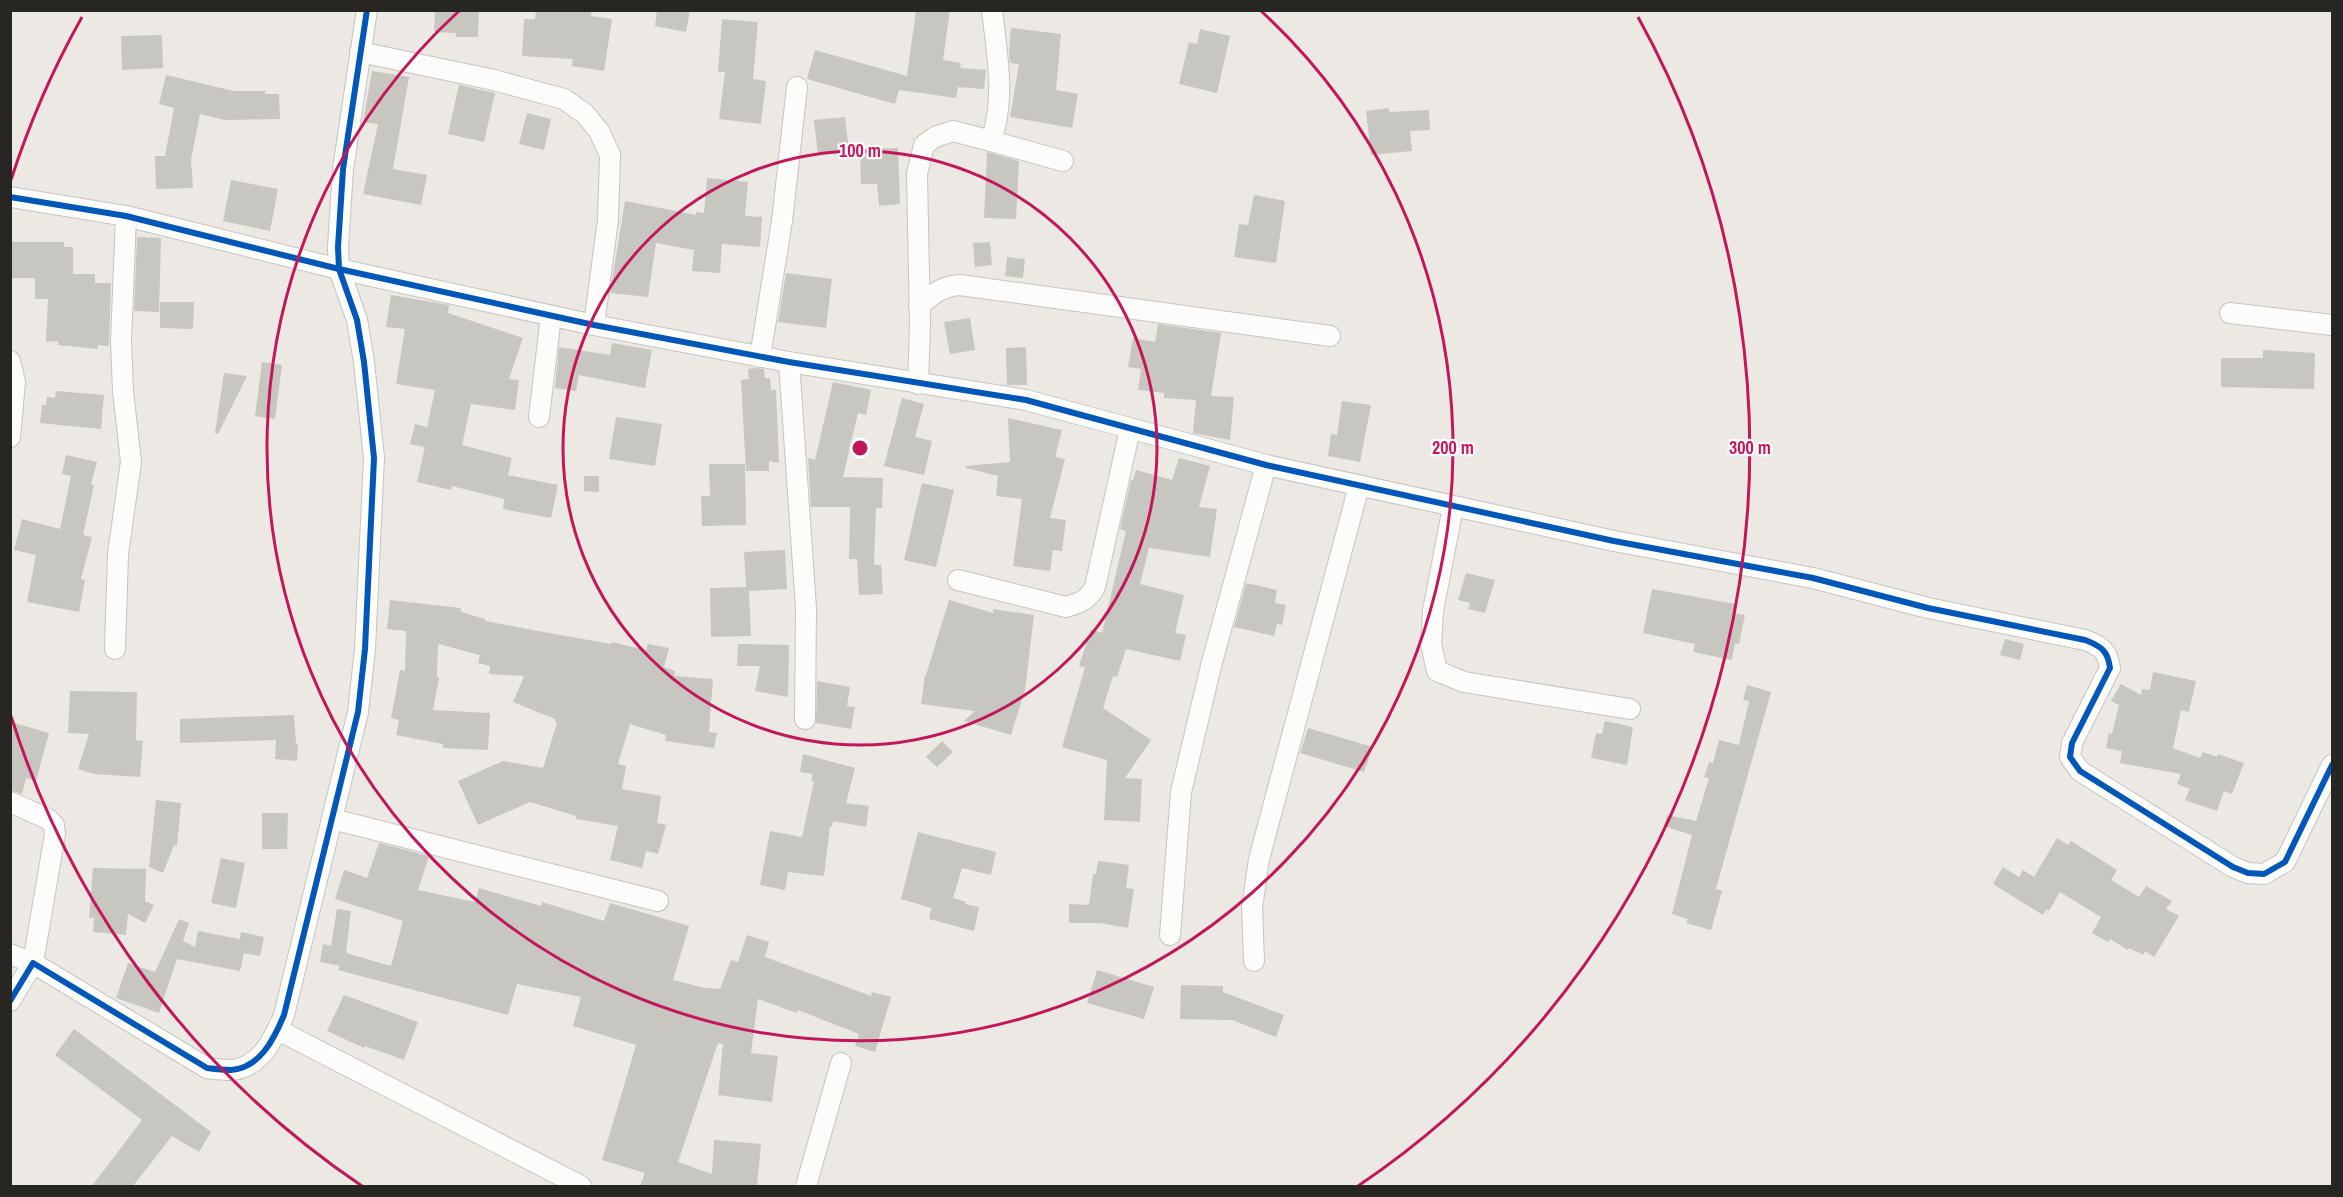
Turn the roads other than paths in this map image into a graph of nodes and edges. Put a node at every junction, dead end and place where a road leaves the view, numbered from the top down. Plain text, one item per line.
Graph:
1 (367, 10) edge
2 (992, 10) edge
3 (360, 52) junction
4 (797, 87) dead end
5 (991, 141) junction
6 (1063, 161) dead end
7 (10, 197) edge
8 (126, 216) junction
9 (339, 269) junction
10 (919, 306) junction
11 (2230, 313) dead end
12 (551, 316) junction
13 (594, 325) junction
14 (2332, 325) edge
15 (1330, 336) dead end
16 (760, 357) junction
17 (10, 361) edge
18 (789, 362) junction
19 (918, 384) junction
20 (539, 417) dead end
21 (1130, 429) junction
22 (10, 437) edge
23 (1266, 465) junction
24 (1359, 486) junction
25 (1453, 507) junction
26 (958, 580) dead end
27 (115, 649) dead end
28 (1630, 709) dead end
29 (805, 719) dead end
30 (2332, 765) edge
31 (10, 802) edge
32 (332, 819) junction
33 (658, 901) dead end
34 (1170, 935) dead end
35 (10, 954) edge
36 (1254, 961) dead end
37 (33, 963) junction
38 (10, 1001) edge
39 (278, 1029) junction
40 (841, 1064) dead end
41 (581, 1186) edge
42 (806, 1186) edge

1 - 3 street
2 - 5 street
3 - 9 street
3 - 13 street
4 - 16 street
5 - 6 street
5 - 10 street
7 - 8 street
8 - 9 street
8 - 27 street
9 - 12 street
9 - 32 street
10 - 15 street
10 - 19 street
11 - 14 street
12 - 13 street
12 - 20 street
13 - 16 street
16 - 18 street
17 - 22 street
18 - 19 street
18 - 29 street
19 - 21 street
21 - 23 street
21 - 26 street
23 - 24 street
23 - 34 street
24 - 25 street
24 - 36 street
25 - 28 street
25 - 30 street
31 - 37 street
32 - 33 street
32 - 39 street
35 - 37 street
37 - 38 street
37 - 39 street
39 - 41 street
40 - 42 street

